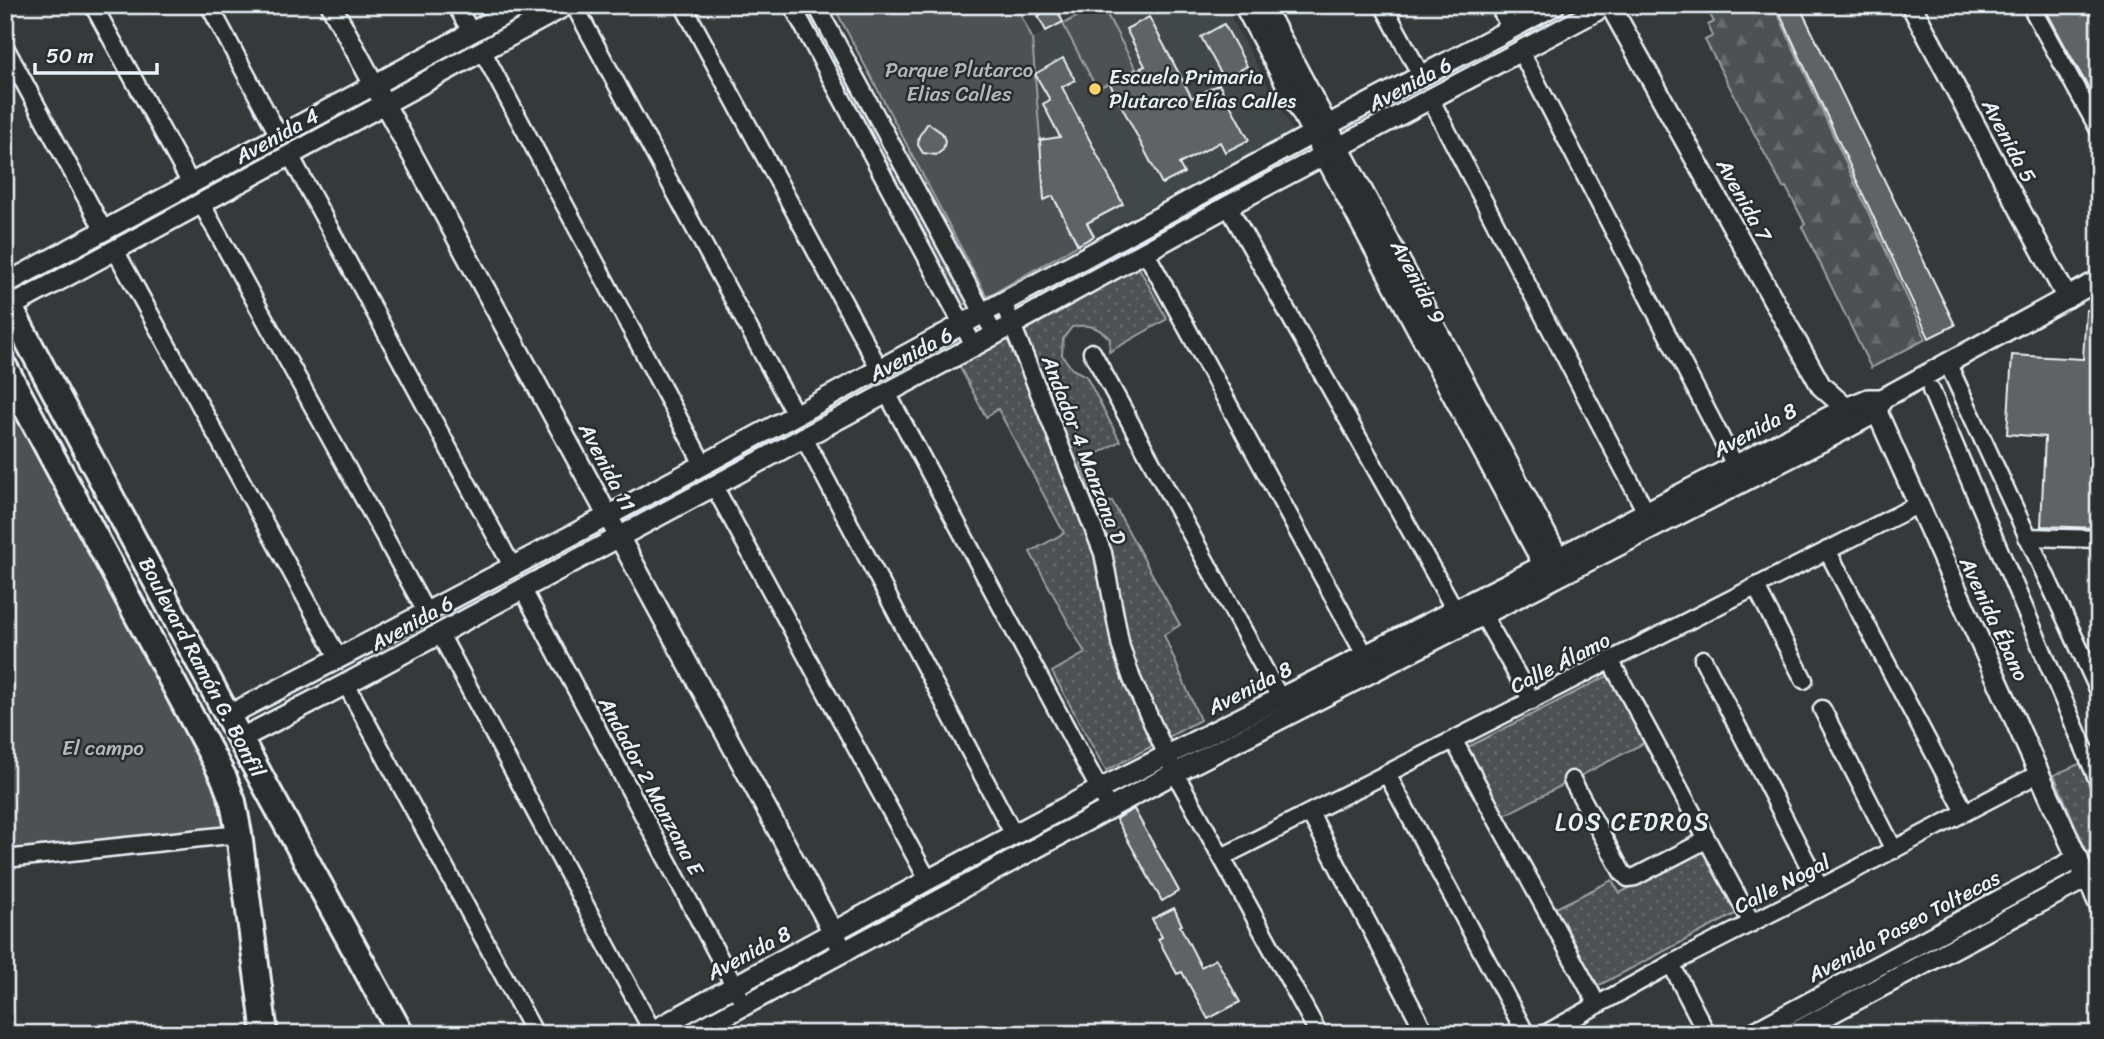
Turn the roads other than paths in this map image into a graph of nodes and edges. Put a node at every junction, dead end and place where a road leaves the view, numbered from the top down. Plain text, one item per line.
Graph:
1 (93, 5) edge
2 (209, 5) edge
3 (331, 5) edge
4 (456, 5) edge
5 (522, 5) edge
6 (567, 5) edge
7 (574, 5) edge
8 (683, 5) edge
9 (792, 5) edge
10 (816, 5) edge
11 (1244, 5) edge
12 (1264, 5) edge
13 (1382, 5) edge
14 (1497, 5) edge
15 (1555, 5) edge
16 (1602, 5) edge
17 (1611, 5) edge
18 (1911, 5) edge
19 (2030, 5) edge
20 (1511, 29) junction
21 (471, 32) junction
22 (5, 47) edge
23 (838, 47) junction
24 (482, 50) junction
25 (1521, 52) junction
26 (820, 57) junction
27 (408, 67) junction
28 (1422, 77) junction
29 (374, 85) junction
30 (418, 86) junction
31 (345, 100) junction
32 (1431, 100) junction
33 (384, 104) junction
34 (356, 119) junction
35 (1320, 129) junction
36 (2099, 130) edge
37 (279, 136) junction
38 (1332, 151) junction
39 (290, 155) junction
40 (910, 178) junction
41 (191, 184) junction
42 (890, 188) junction
43 (201, 203) junction
44 (1228, 206) junction
45 (104, 231) junction
46 (115, 250) junction
47 (1145, 251) junction
48 (23, 274) junction
49 (2099, 281) edge
50 (35, 293) junction
51 (7, 296) edge
52 (2067, 298) junction
53 (1003, 302) junction
54 (983, 313) junction
55 (962, 324) junction
56 (1013, 325) junction
57 (995, 335) junction
58 (974, 346) junction
59 (1092, 352) dead end
60 (1947, 362) junction
61 (5, 368) edge
62 (879, 369) junction
63 (1931, 390) dead end
64 (887, 393) junction
65 (1867, 408) junction
66 (795, 414) junction
67 (803, 436) junction
68 (703, 464) junction
69 (1735, 467) junction
70 (715, 486) junction
71 (1917, 505) junction
72 (1646, 512) junction
73 (608, 515) junction
74 (620, 537) junction
75 (2027, 537) junction
76 (2099, 539) edge
77 (1827, 550) junction
78 (512, 566) junction
79 (1555, 569) junction
80 (1756, 586) junction
81 (522, 588) junction
82 (1455, 611) junction
83 (426, 612) junction
84 (1483, 615) junction
85 (440, 634) junction
86 (1365, 655) junction
87 (339, 659) junction
88 (1703, 659) dead end
89 (1610, 660) junction
90 (1804, 680) dead end
91 (346, 684) junction
92 (2099, 691) edge
93 (1280, 698) junction
94 (1532, 701) junction
95 (1822, 709) dead end
96 (228, 716) junction
97 (240, 739) junction
98 (1454, 741) junction
99 (1171, 764) junction
100 (2040, 773) junction
101 (1387, 774) junction
102 (1572, 780) dead end
103 (2099, 783) edge
104 (1100, 789) junction
105 (1109, 808) junction
106 (1965, 812) junction
107 (1310, 813) junction
108 (239, 834) junction
109 (1014, 835) junction
110 (1706, 840) junction
111 (1894, 850) junction
112 (1222, 857) junction
113 (2078, 858) junction
114 (5, 859) edge
115 (2086, 878) junction
116 (928, 880) junction
117 (1820, 888) junction
118 (2099, 908) edge
119 (1752, 923) junction
120 (838, 942) junction
121 (1671, 964) junction
122 (734, 986) junction
123 (744, 1004) junction
124 (1597, 1004) junction
125 (651, 1033) edge
126 (264, 1034) edge
127 (401, 1034) edge
128 (535, 1034) edge
129 (691, 1034) edge
130 (1319, 1034) edge
131 (1426, 1034) edge
132 (1526, 1034) edge
133 (1545, 1034) edge
134 (1707, 1034) edge
135 (1751, 1034) edge
136 (1792, 1034) edge

1 - 41 street
2 - 37 street
3 - 29 street, Avenida 11
4 - 21 street
5 - 21 street, Avenida 4
6 - 24 street, Avenida 4
7 - 66 street
8 - 62 street
9 - 26 street
10 - 23 street
11 - 35 street, Avenida 9
12 - 35 street, Avenida 9
13 - 28 street
14 - 20 street
15 - 20 street, Avenida 6
16 - 25 street, Avenida 6
17 - 65 street, Avenida 7
18 - 52 street, Avenida 5
19 - 36 street
20 - 28 street, Avenida 6
21 - 27 street, Avenida 4
22 - 45 street
23 - 26 street
23 - 40 street
24 - 30 street, Avenida 4
24 - 68 street
25 - 32 street, Avenida 6
25 - 69 street
26 - 42 street
27 - 29 street, Avenida 4
27 - 30 street
28 - 35 street, Avenida 6
29 - 31 street, Avenida 4
29 - 33 street, Avenida 11
30 - 33 street, Avenida 4
31 - 34 street
31 - 37 street, Avenida 4
32 - 38 street, Avenida 6
32 - 72 street
33 - 34 street, Avenida 4
33 - 73 street, Avenida 11
34 - 39 street, Avenida 4
35 - 38 street, Avenida 9
35 - 53 street, Avenida 6
37 - 41 street, Avenida 4
38 - 44 street, Avenida 6
38 - 79 street, Avenida 9
39 - 43 street, Avenida 4
39 - 78 street
40 - 42 street
40 - 54 street
41 - 45 street, Avenida 4
42 - 55 street
43 - 46 street, Avenida 4
43 - 83 street
44 - 47 street, Avenida 6
44 - 82 street
45 - 48 street, Avenida 4
46 - 50 street, Avenida 4
46 - 87 street
47 - 56 street, Avenida 6
47 - 86 street
48 - 50 street
48 - 51 street, Avenida 4
49 - 52 street, Avenida 8
50 - 51 street, Avenida 4
51 - 96 main road, Boulevard Ramón G. Bonfil
52 - 60 street, Avenida 8
53 - 54 street, Avenida 6
53 - 56 street, Andador 4 Manzana D
54 - 55 street, Avenida 6
54 - 57 street
55 - 58 street
55 - 62 street, Avenida 6
56 - 57 street, Avenida 6
56 - 99 street, Andador 4 Manzana D
57 - 58 street, Avenida 6
58 - 64 street, Avenida 6
59 - 93 street
60 - 65 street, Avenida 8
60 - 75 street
61 - 108 main road, Boulevard Ramón G. Bonfil
62 - 66 street, Avenida 6
63 - 103 street
64 - 67 street, Avenida 6
64 - 104 street
65 - 69 street, Avenida 8
65 - 71 street, Avenida Ébano
65 - 79 street, Avenida 8
66 - 68 street, Avenida 6
67 - 70 street, Avenida 6
67 - 109 street
68 - 73 street, Avenida 6
69 - 72 street, Avenida 8
70 - 74 street, Avenida 6
70 - 116 street
71 - 77 street, Calle Álamo
71 - 100 street, Avenida Ébano
72 - 79 street, Avenida 8
73 - 74 street, Avenida 11
73 - 78 street, Avenida 6
74 - 81 street, Avenida 6
74 - 120 street, Avenida 11
75 - 76 street
75 - 92 street
77 - 80 street, Calle Álamo
77 - 106 street
78 - 83 street, Avenida 6
79 - 82 street, Avenida 8
79 - 84 street, Avenida 8
80 - 89 street, Calle Álamo
80 - 90 street
81 - 85 street, Avenida 6
81 - 122 street, Andador 2 Manzana E
82 - 86 street, Avenida 8
83 - 87 street, Avenida 6
84 - 94 street
84 - 99 street, Avenida 8
85 - 91 street, Avenida 6
85 - 125 street
86 - 93 street, Avenida 8
87 - 96 street, Avenida 6
88 - 117 street
89 - 94 street, Calle Álamo
89 - 110 street
91 - 97 street, Avenida 6
91 - 128 street
93 - 99 street, Avenida 8
94 - 98 street, Calle Álamo
95 - 111 street
96 - 97 main road, Boulevard Ramón G. Bonfil
97 - 127 main road, Boulevard Ramón G. Bonfil
98 - 101 street, Calle Álamo
98 - 124 street
99 - 104 street, Avenida 8
99 - 105 street, Avenida 8
99 - 112 street, Andador 4 Manzana D
100 - 106 street, Calle Nogal
100 - 113 street, Avenida Ébano
101 - 107 street, Calle Álamo
101 - 132 street
102 - 110 street
104 - 105 street
104 - 109 street, Avenida 8
105 - 120 street, Avenida 8
106 - 111 street, Calle Nogal
107 - 112 street, Calle Álamo
107 - 131 street
108 - 114 street
108 - 126 main road, Boulevard Ramón G. Bonfil
109 - 116 street, Avenida 8
110 - 119 street
111 - 117 street, Calle Nogal
112 - 130 street, Andador 4 Manzana D
113 - 115 street, Avenida Ébano
113 - 135 street, Avenida Paseo Toltecas
115 - 118 street
115 - 136 street, Avenida Paseo Toltecas
116 - 120 street, Avenida 8
117 - 119 street, Calle Nogal
119 - 121 street, Calle Nogal
120 - 122 street, Avenida 8
120 - 123 street, Avenida 8
121 - 124 street, Calle Nogal
121 - 134 street
122 - 123 street, Andador 2 Manzana E
122 - 125 street, Avenida 8
123 - 129 street, Avenida 8
124 - 133 street, Calle Nogal

